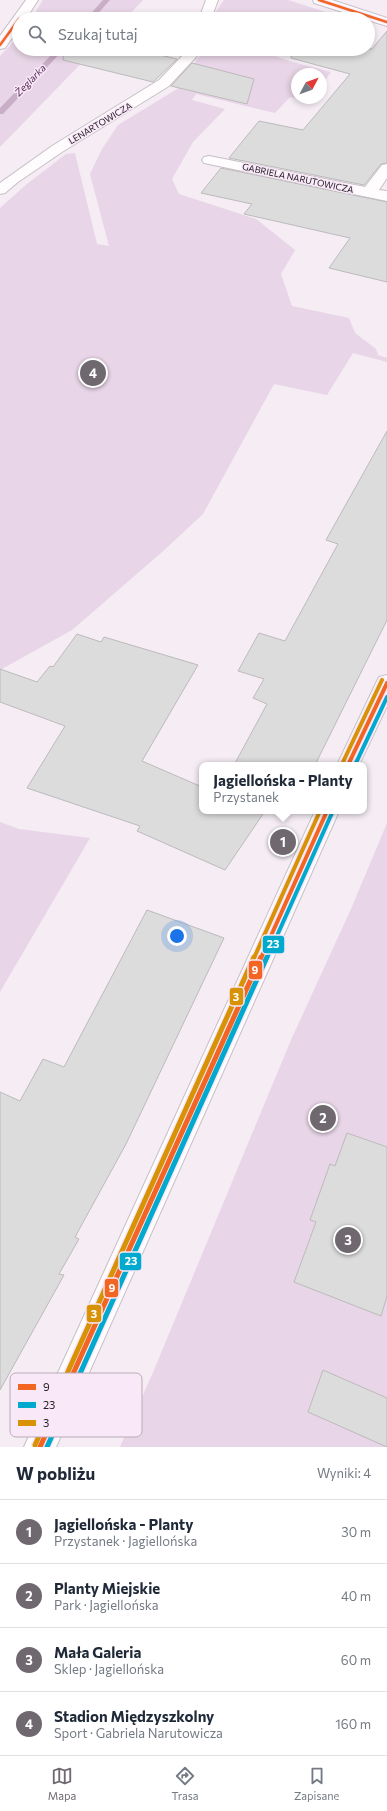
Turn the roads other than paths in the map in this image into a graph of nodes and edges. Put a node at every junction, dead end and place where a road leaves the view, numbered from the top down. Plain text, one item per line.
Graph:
1 (32, 0) edge
2 (212, 0) edge
3 (319, 0) edge
4 (24, 12) edge
5 (208, 12) edge
6 (356, 12) edge
7 (375, 18) edge
8 (387, 22) edge
9 (12, 29) edge
10 (0, 46) edge
11 (189, 56) edge
12 (209, 160) dead end
13 (387, 168) edge
14 (0, 190) edge
15 (368, 192) junction
16 (387, 196) edge
17 (387, 683) edge
18 (349, 762) edge
19 (326, 814) edge
20 (73, 1373) edge
21 (45, 1437) edge
22 (40, 1447) edge

1 - 4 street
2 - 5 lane
3 - 6 street
7 - 8 street
9 - 10 street
11 - 14 lane, LENARTOWICZA
12 - 15 street, GABRIELA NARUTOWICZA
13 - 15 street
15 - 16 street, GABRIELA NARUTOWICZA
17 - 18 street
19 - 20 street
21 - 22 street

